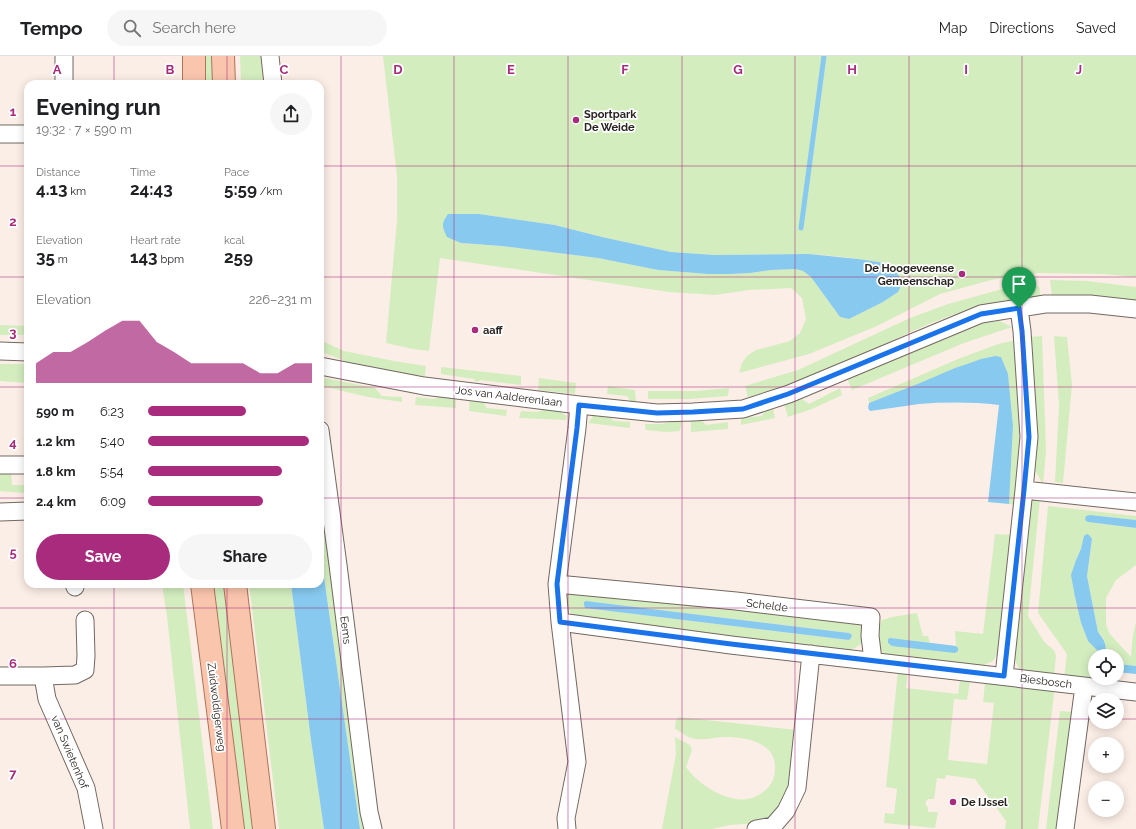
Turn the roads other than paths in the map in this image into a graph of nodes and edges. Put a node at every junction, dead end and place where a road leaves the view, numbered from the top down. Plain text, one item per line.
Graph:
1 (64, 56) edge
2 (194, 56) edge
3 (224, 56) edge
4 (270, 56) edge
5 (64, 80) edge
6 (194, 80) edge
7 (224, 80) edge
8 (273, 80) edge
9 (0, 134) edge
10 (24, 134) edge
11 (1019, 308) junction
12 (1136, 309) edge
13 (0, 351) edge
14 (24, 352) edge
15 (324, 367) edge
16 (579, 405) junction
17 (324, 460) edge
18 (0, 465) edge
19 (24, 465) edge
20 (1024, 490) junction
21 (1136, 502) edge
22 (24, 511) edge
23 (0, 512) edge
24 (557, 584) junction
25 (203, 588) edge
26 (235, 588) edge
27 (85, 620) dead end
28 (560, 622) junction
29 (811, 654) junction
30 (873, 660) junction
31 (0, 676) edge
32 (43, 676) junction
33 (1004, 676) junction
34 (1084, 686) junction
35 (1136, 692) edge
36 (94, 829) edge
37 (233, 829) edge
38 (264, 829) edge
39 (373, 829) edge
40 (567, 829) edge
41 (756, 829) edge
42 (1065, 829) edge

1 - 5 street
2 - 6 main road
3 - 7 main road
4 - 8 street
9 - 10 street
11 - 12 street, Jos van Aalderenlaan
11 - 16 street, Jos van Aalderenlaan
11 - 20 street, Biesbosch
13 - 14 street
15 - 16 street, Jos van Aalderenlaan
16 - 24 street
17 - 39 street, Eems
18 - 19 street
20 - 21 street
20 - 33 street, Biesbosch
22 - 23 street
24 - 28 street
24 - 30 street, Schelde
25 - 37 main road, Zuidwoldigerweg
26 - 38 main road
27 - 32 street
28 - 29 street
28 - 40 street
29 - 30 street
29 - 41 street
30 - 33 street
31 - 32 street
32 - 36 street, van Swietenhof
33 - 34 street, Biesbosch
34 - 35 street, Biesbosch
34 - 42 street, Biesbosch

